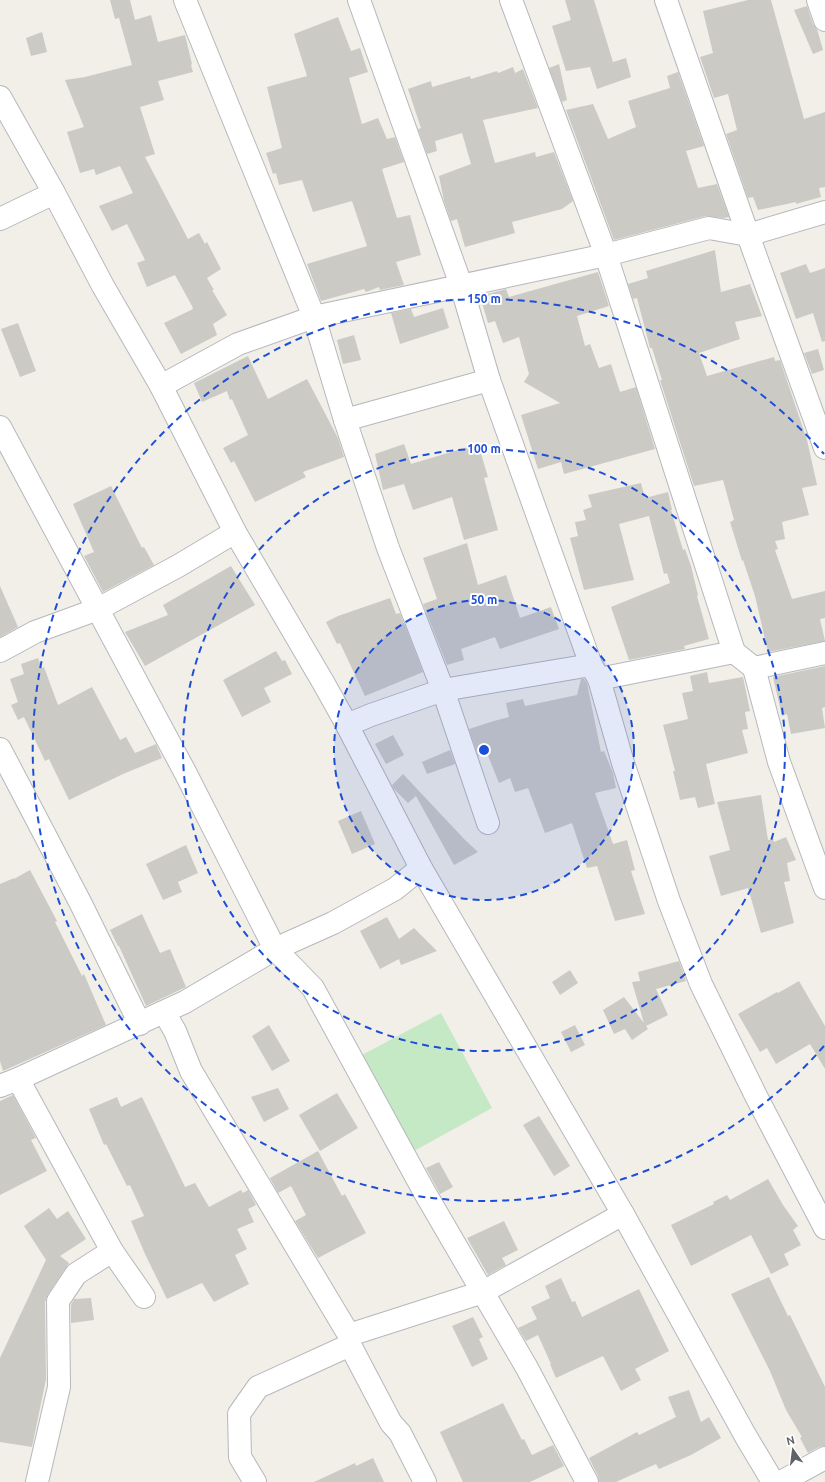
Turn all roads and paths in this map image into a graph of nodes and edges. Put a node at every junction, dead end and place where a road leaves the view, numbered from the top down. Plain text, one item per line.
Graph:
1 (185, 0) edge
2 (359, 0) edge
3 (511, 0) edge
4 (666, 0) edge
5 (818, 0) edge
6 (825, 20) edge
7 (0, 97) edge
8 (54, 193) junction
9 (825, 212) edge
10 (0, 219) edge
11 (748, 235) junction
12 (606, 254) junction
13 (461, 286) junction
14 (314, 317) junction
15 (490, 380) junction
16 (161, 386) junction
17 (345, 420) junction
18 (0, 427) edge
19 (825, 448) edge
20 (234, 532) junction
21 (98, 609) junction
22 (0, 651) edge
23 (734, 652) junction
24 (825, 653) edge
25 (754, 668) junction
26 (595, 672) junction
27 (443, 690) junction
28 (347, 725) junction
29 (0, 749) edge
30 (488, 823) dead end
31 (421, 868) junction
32 (825, 888) edge
33 (275, 949) junction
34 (164, 1012) junction
35 (140, 1024) junction
36 (9, 1083) edge
37 (623, 1214) junction
38 (825, 1228) edge
39 (112, 1251) junction
40 (483, 1292) junction
41 (144, 1298) dead end
42 (349, 1340) junction
43 (825, 1458) edge
44 (37, 1482) edge
45 (255, 1482) edge
46 (425, 1482) edge
47 (587, 1482) edge
48 (773, 1482) edge
49 (781, 1482) edge

1 - 14 street
2 - 13 street
3 - 12 street
4 - 11 street
5 - 6 street
7 - 8 street
8 - 10 street
8 - 16 street
9 - 11 street
11 - 12 street
11 - 19 street
12 - 13 street
12 - 23 street
13 - 14 street
13 - 15 street
14 - 16 street
14 - 17 street
15 - 17 street
15 - 26 street
16 - 20 street
17 - 27 street
18 - 21 street
20 - 21 street
20 - 28 street
21 - 22 street
21 - 33 street
23 - 25 street
23 - 26 street
24 - 25 street
25 - 32 street
26 - 27 street
26 - 38 street
27 - 28 street
27 - 30 street
28 - 31 street
29 - 35 street
31 - 33 street
31 - 37 street
33 - 34 street
33 - 40 street
34 - 35 street
34 - 42 street
35 - 36 street
36 - 39 street
37 - 40 street
37 - 48 street
39 - 41 street
39 - 44 street
40 - 42 street
40 - 47 street
42 - 45 street
42 - 46 street
43 - 49 street

